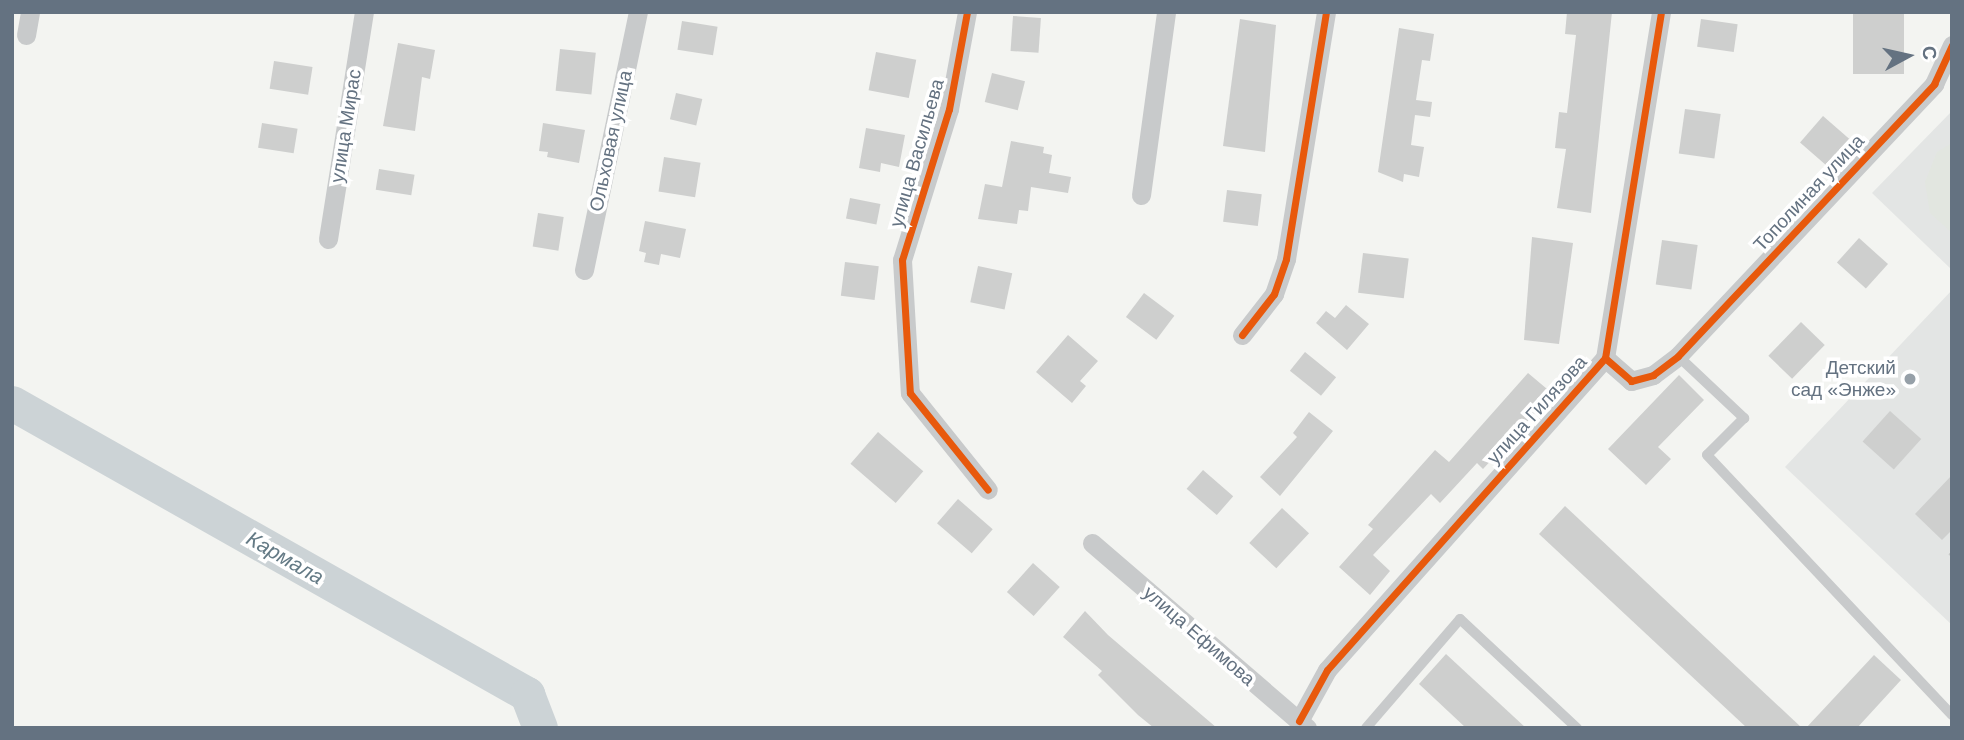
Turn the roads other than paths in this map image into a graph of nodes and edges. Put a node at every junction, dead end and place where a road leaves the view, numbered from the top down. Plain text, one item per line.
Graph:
1 (30, 12) edge
2 (364, 12) edge
3 (638, 12) edge
4 (967, 12) edge
5 (1166, 12) edge
6 (1326, 12) edge
7 (1661, 12) edge
8 (26, 36) dead end
9 (1952, 45) edge
10 (1141, 195) dead end
11 (328, 239) dead end
12 (584, 270) dead end
13 (1242, 335) dead end
14 (1678, 356) junction
15 (1605, 358) junction
16 (988, 491) dead end
17 (1092, 543) dead end
18 (1952, 715) edge
19 (1303, 724) edge
20 (1366, 728) edge
21 (1577, 728) edge

1 - 8 street
2 - 11 street, улица Мирас
3 - 12 street, Ольховая улица
4 - 16 street, улица Васильева
5 - 10 street
6 - 13 street
7 - 15 street, улица Гилязова
9 - 14 street, Тополиная улица
14 - 15 street, Тополиная улица
14 - 18 lane
15 - 19 street, улица Гилязова
17 - 19 street, улица Ефимова
20 - 21 lane

